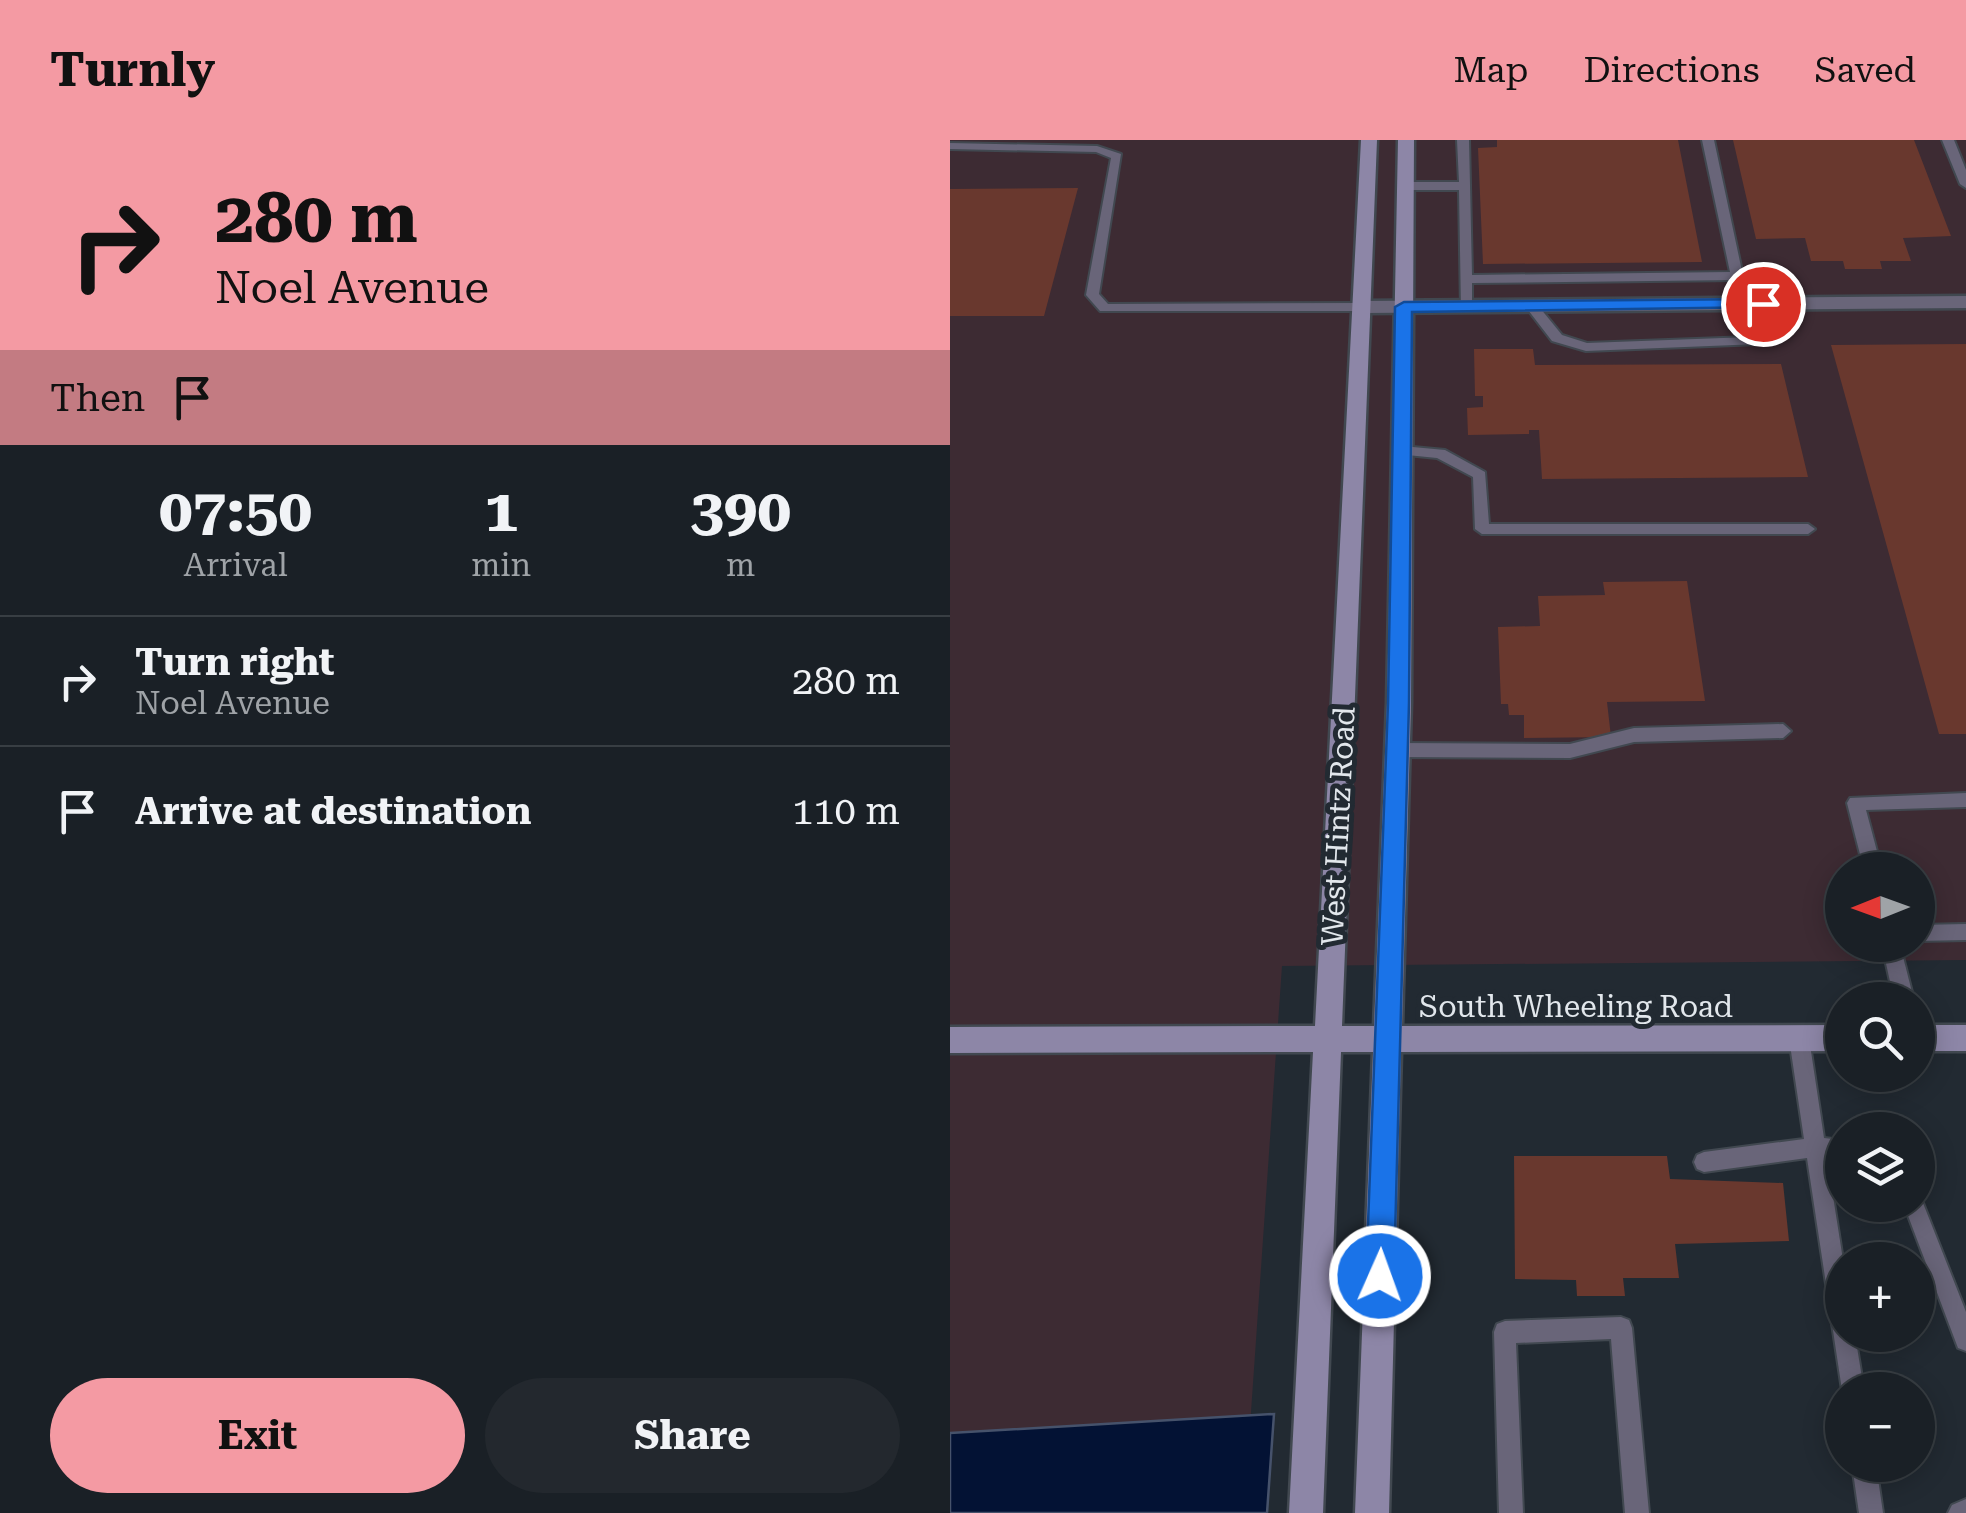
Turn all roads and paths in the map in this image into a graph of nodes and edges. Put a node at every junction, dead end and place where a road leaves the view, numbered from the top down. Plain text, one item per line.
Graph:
1 (1369, 140) edge
2 (1406, 140) edge
3 (1463, 140) edge
4 (1708, 140) edge
5 (1948, 140) edge
6 (950, 146) edge
7 (1966, 184) edge
8 (1404, 186) junction
9 (1465, 186) junction
10 (1737, 276) junction
11 (1466, 278) junction
12 (1966, 302) edge
13 (1754, 304) junction
14 (1466, 306) junction
15 (1531, 306) junction
16 (1364, 307) junction
17 (1404, 307) junction
18 (1402, 451) junction
19 (1808, 529) dead end
20 (1782, 731) dead end
21 (1397, 750) junction
22 (1966, 800) edge
23 (1868, 852) edge
24 (1966, 932) edge
25 (1935, 933) edge
26 (1327, 1038) junction
27 (1386, 1038) junction
28 (1799, 1038) junction
29 (1825, 1038) edge
30 (1935, 1038) edge
31 (1966, 1038) edge
32 (950, 1040) edge
33 (1816, 1147) junction
34 (1825, 1148) edge
35 (1704, 1162) dead end
36 (1921, 1222) edge
37 (1830, 1242) edge
38 (1966, 1340) edge
39 (1866, 1482) edge
40 (1306, 1513) edge
41 (1372, 1513) edge
42 (1511, 1513) edge
43 (1637, 1513) edge
44 (1871, 1513) edge

1 - 16 main road, West Hintz Road
2 - 8 main road, West Hintz Road
3 - 9 lane
4 - 10 lane
5 - 7 lane
6 - 16 lane
8 - 9 lane
8 - 17 main road, West Hintz Road
9 - 11 lane
10 - 11 lane
10 - 13 lane
11 - 14 lane
12 - 13 street
13 - 15 street
13 - 15 lane
14 - 15 street
14 - 17 street
16 - 17 street
16 - 26 main road, West Hintz Road
17 - 18 main road, West Hintz Road
18 - 19 lane
18 - 21 main road, West Hintz Road
20 - 21 lane
21 - 27 main road, West Hintz Road
22 - 23 lane
24 - 25 lane
26 - 27 main road, South Wheeling Road
26 - 32 main road, South Wheeling Road
26 - 40 main road, West Hintz Road
27 - 28 main road, South Wheeling Road
27 - 41 main road, West Hintz Road
28 - 29 main road, South Wheeling Road
28 - 33 lane
30 - 31 main road
33 - 34 lane
33 - 35 lane
33 - 37 lane
36 - 38 lane
39 - 44 lane
42 - 43 lane

